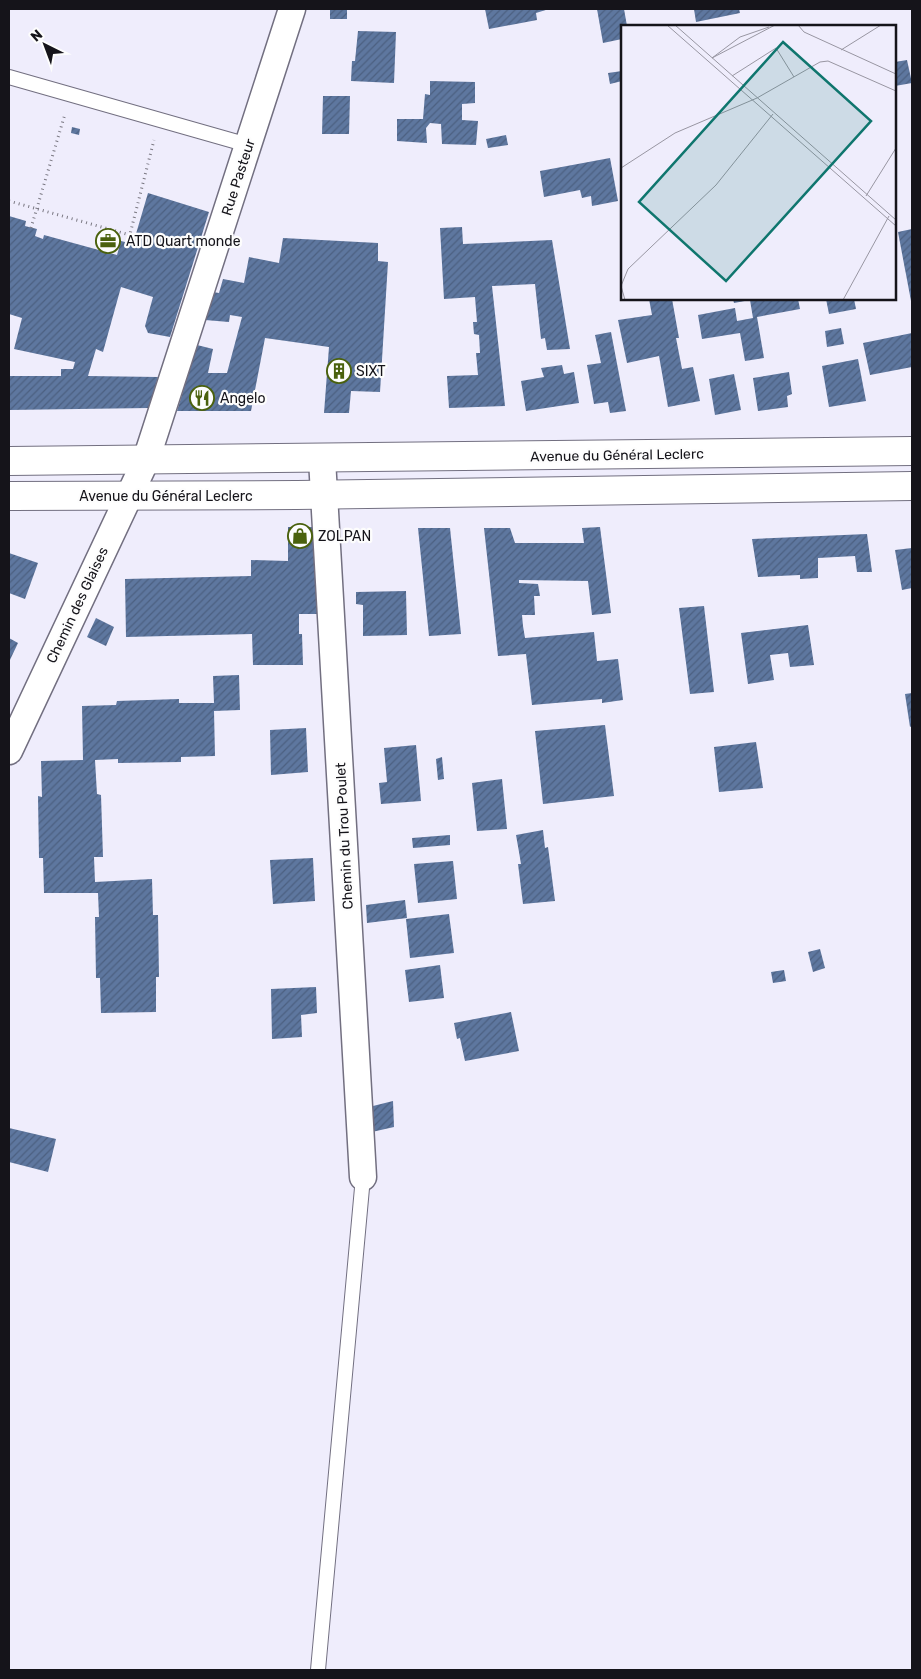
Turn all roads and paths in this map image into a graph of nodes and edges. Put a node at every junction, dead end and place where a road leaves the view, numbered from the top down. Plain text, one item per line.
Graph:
1 (292, 9) edge
2 (9, 77) edge
3 (71, 95) junction
4 (159, 120) junction
5 (248, 145) junction
6 (9, 201) edge
7 (37, 209) junction
8 (31, 228) dead end
9 (130, 235) junction
10 (128, 242) dead end
11 (912, 451) edge
12 (360, 458) junction
13 (322, 459) junction
14 (146, 460) junction
15 (9, 462) edge
16 (912, 486) edge
17 (324, 494) junction
18 (9, 496) edge
19 (129, 496) junction
20 (9, 751) edge
21 (363, 1177) joint
22 (318, 1670) edge

1 - 5 street, Rue Pasteur
2 - 3 lane
3 - 4 lane
3 - 7 path
4 - 5 lane
4 - 9 path
5 - 14 street, Rue Pasteur
6 - 7 path
7 - 8 path
7 - 9 path
9 - 10 path
11 - 12 main road, Avenue du Général Leclerc
12 - 13 main road, Avenue du Général Leclerc
12 - 17 street
13 - 14 main road, Avenue du Général Leclerc
13 - 17 street
14 - 15 main road, Avenue du Général Leclerc
14 - 19 street, Chemin des Glaises
16 - 17 main road, Avenue du Général Leclerc
17 - 19 main road, Avenue du Général Leclerc
17 - 21 street, Chemin du Trou Poulet
18 - 19 main road, Avenue du Général Leclerc
19 - 20 street, Chemin des Glaises
21 - 22 lane

